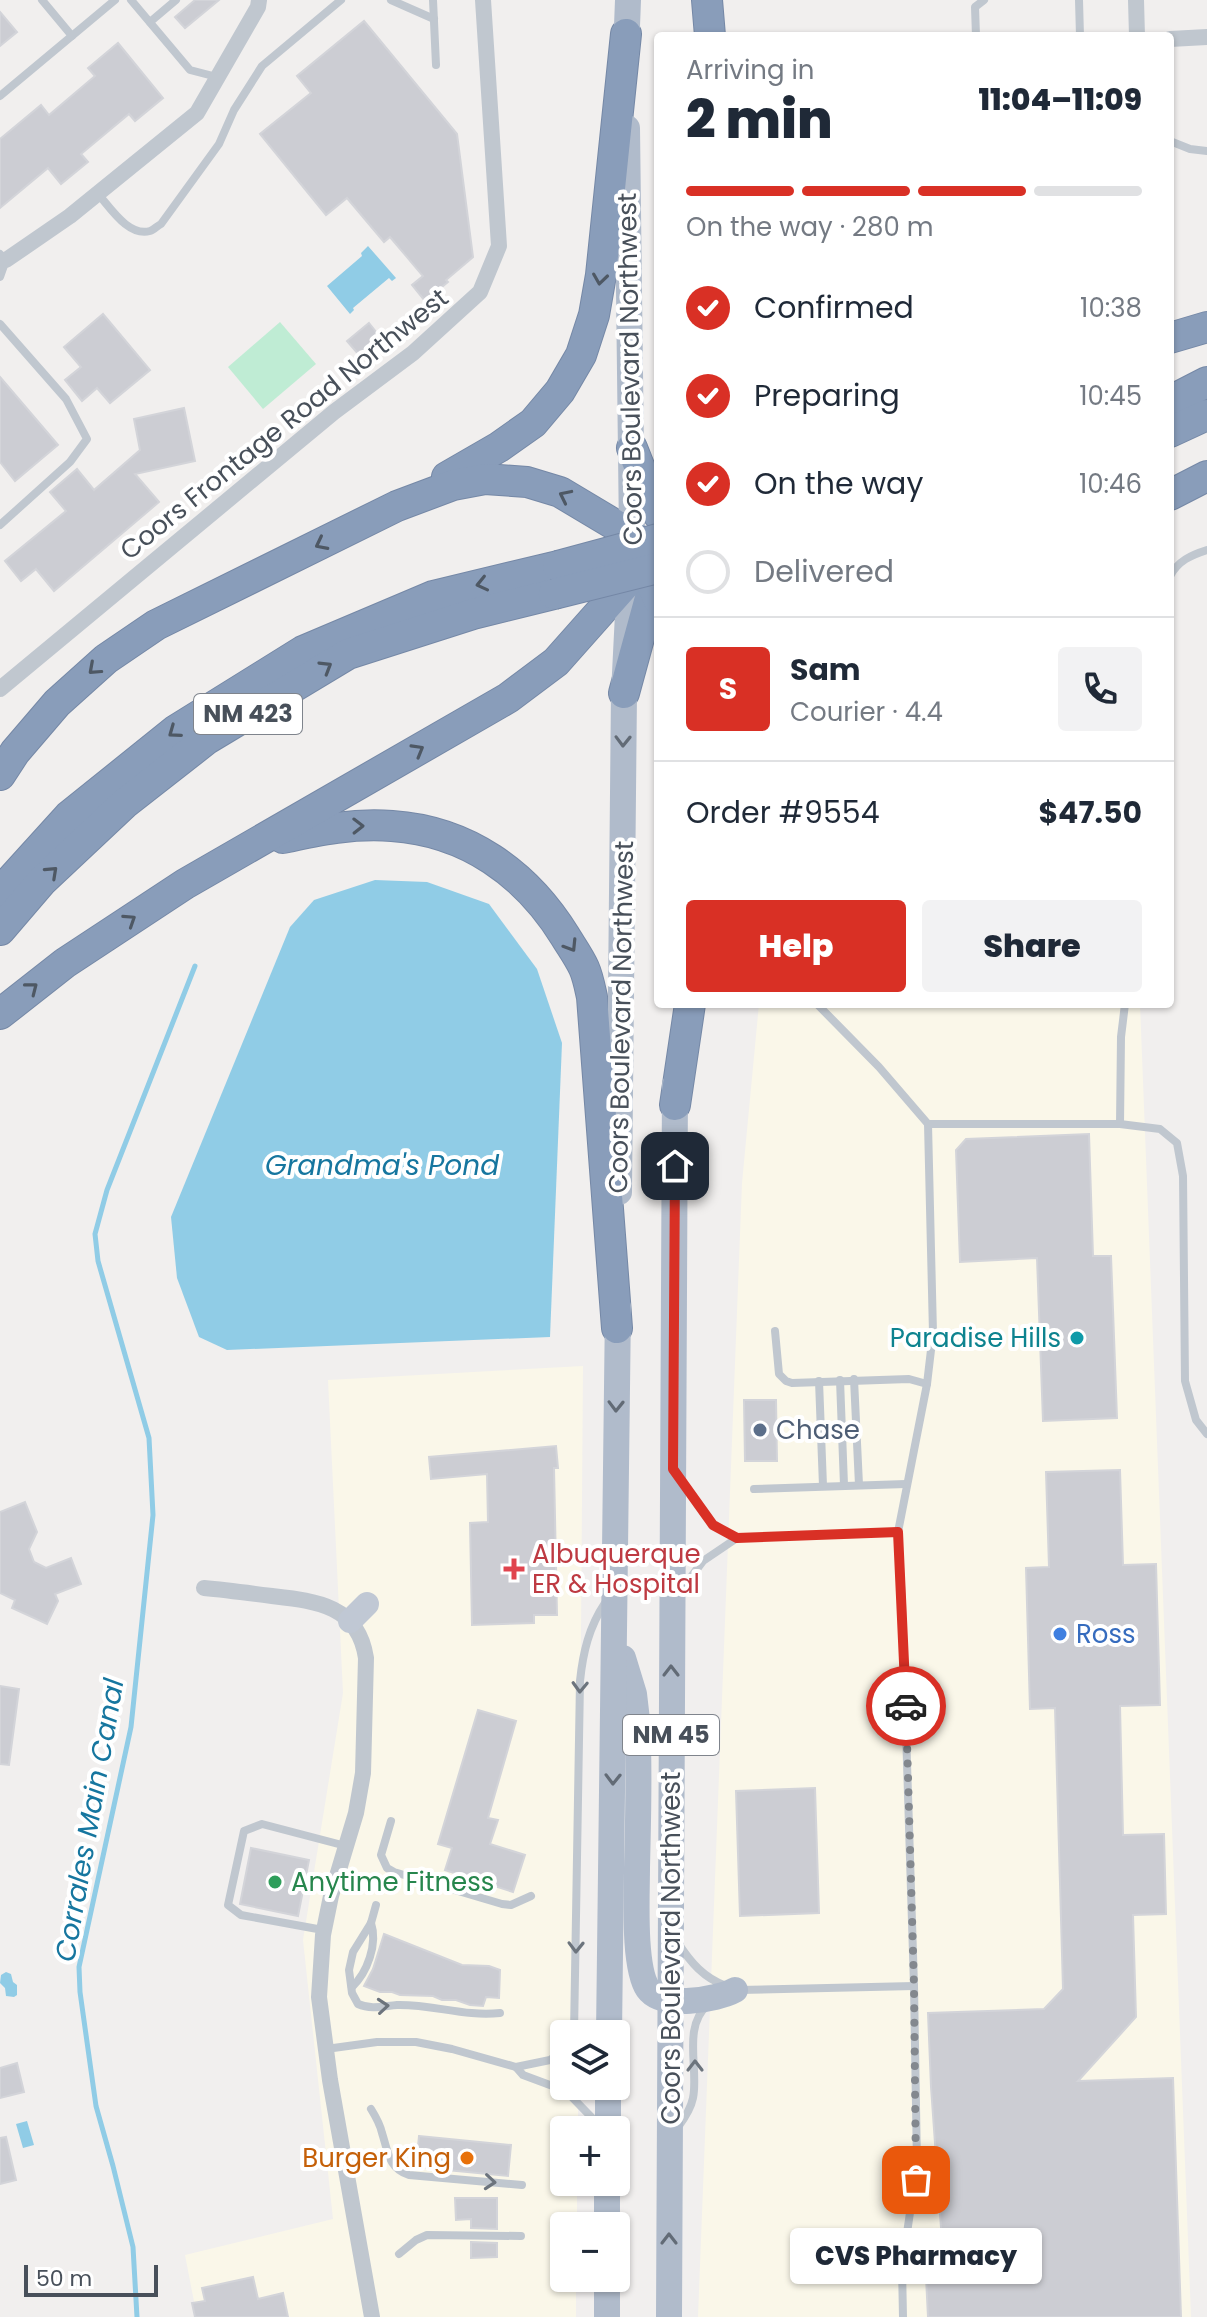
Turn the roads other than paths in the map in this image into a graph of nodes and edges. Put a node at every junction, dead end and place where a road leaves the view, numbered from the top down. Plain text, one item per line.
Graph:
1 (42, 0) edge
2 (115, 0) edge
3 (131, 0) edge
4 (176, 0) edge
5 (259, 0) edge
6 (341, 0) edge
7 (391, 0) edge
8 (433, 0) edge
9 (483, 0) edge
10 (628, 0) edge
11 (695, 0) edge
12 (707, 0) edge
13 (984, 0) edge
14 (1079, 0) edge
15 (1136, 0) edge
16 (434, 19) junction
17 (150, 22) junction
18 (695, 32) edge
19 (710, 32) edge
20 (976, 32) edge
21 (1080, 32) edge
22 (1137, 32) edge
23 (626, 34) junction
24 (72, 36) junction
25 (1207, 37) edge
26 (1174, 39) edge
27 (436, 65) dead end
28 (218, 77) junction
29 (0, 96) edge
30 (1174, 143) edge
31 (1207, 151) edge
32 (98, 194) junction
33 (3, 257) edge
34 (0, 277) edge
35 (0, 324) edge
36 (1207, 327) edge
37 (1174, 337) edge
38 (1207, 382) edge
39 (1174, 399) edge
40 (1207, 415) edge
41 (1174, 430) edge
42 (632, 448) junction
43 (1207, 476) edge
44 (1174, 493) edge
45 (654, 504) edge
46 (397, 506) junction
47 (0, 525) edge
48 (1207, 550) edge
49 (650, 564) edge
50 (1174, 570) edge
51 (556, 580) junction
52 (0, 689) edge
53 (624, 693) joint
54 (0, 775) edge
55 (254, 845) junction
56 (0, 892) edge
57 (0, 930) edge
58 (677, 1008) edge
59 (689, 1008) edge
60 (821, 1008) edge
61 (1125, 1008) edge
62 (0, 1014) edge
63 (675, 1105) junction
64 (928, 1124) junction
65 (1120, 1124) junction
66 (617, 1328) junction
67 (775, 1331) dead end
68 (854, 1379) junction
69 (840, 1380) junction
70 (819, 1381) junction
71 (927, 1384) junction
72 (1207, 1434) edge
73 (673, 1469) junction
74 (906, 1484) junction
75 (844, 1485) junction
76 (859, 1485) junction
77 (823, 1486) junction
78 (754, 1489) dead end
79 (898, 1532) junction
80 (737, 1538) junction
81 (204, 1588) dead end
82 (615, 1589) junction
83 (672, 1603) junction
84 (615, 1640) junction
85 (391, 1821) dead end
86 (346, 1846) junction
87 (531, 1896) dead end
88 (376, 1905) dead end
89 (371, 1923) junction
90 (671, 1927) junction
91 (324, 1930) junction
92 (914, 1986) junction
93 (352, 1987) junction
94 (727, 1994) junction
95 (670, 2001) junction
96 (500, 2013) dead end
97 (574, 2020) edge
98 (609, 2020) edge
99 (326, 2050) junction
100 (550, 2060) edge
101 (516, 2067) junction
102 (371, 2109) dead end
103 (592, 2116) edge
104 (670, 2137) junction
105 (522, 2185) dead end
106 (521, 2236) dead end
107 (399, 2254) dead end
108 (607, 2292) edge
109 (372, 2317) edge
110 (607, 2317) edge
111 (669, 2317) edge
112 (903, 2317) edge

1 - 24 lane
2 - 24 lane
3 - 17 lane
4 - 17 lane
5 - 28 street
6 - 32 lane
7 - 16 lane
8 - 16 lane
9 - 52 street, Coors Frontage Road Northwest
10 - 23 main road, Coors Boulevard Northwest
11 - 18 main road
12 - 19 highway
13 - 20 lane
14 - 21 lane
15 - 22 street
16 - 27 lane
17 - 28 lane
23 - 42 main road, Coors Boulevard Northwest
23 -> 46 highway
24 - 29 lane
25 - 26 street
28 - 32 street
30 - 31 lane
32 - 33 street
33 - 34 lane
35 - 47 lane
36 - 37 highway
38 - 39 highway
40 - 41 highway
42 - 45 highway
42 - 49 main road, Coors Boulevard Northwest
43 - 44 highway
49 -> 46 highway
46 -> 54 highway
48 - 50 lane
49 - 51 highway, NM 423, bridge
49 - 53 highway
55 -> 49 highway
51 -> 56 highway, NM 423
57 -> 51 highway, NM 423
53 -> 66 main road, Coors Boulevard Northwest / NM 45
62 -> 55 highway
55 -> 66 highway
58 - 63 main road, Coors Boulevard Northwest / NM 45
59 - 63 highway
60 - 64 lane
61 - 65 lane
63 - 73 main road, Coors Boulevard Northwest / NM 45
64 - 65 lane
64 - 71 lane
65 - 72 lane
66 -> 82 main road, Coors Boulevard Northwest / NM 45
67 - 70 lane
68 - 69 lane
68 - 71 lane
68 - 76 lane
69 - 70 lane
69 - 75 lane
70 - 77 lane
71 - 74 lane
73 - 80 lane
73 - 83 main road, Coors Boulevard Northwest / NM 45
74 - 76 lane
74 - 79 lane
75 - 76 lane
75 - 77 lane
77 - 78 lane
79 - 80 lane
79 - 92 lane
80 - 83 lane
81 - 86 street
82 - 84 main road, Coors Boulevard Northwest / NM 45
82 -> 97 lane
90 -> 83 main road, Coors Boulevard Northwest / NM 45
84 - 95 main road
84 -> 98 main road, Coors Boulevard Northwest / NM 45
85 - 87 lane
86 - 91 street
86 - 91 lane
88 - 89 lane
89 - 93 lane
89 - 93 lane
90 - 94 lane
90 - 95 main road, Coors Boulevard Northwest / NM 45
91 - 99 street
92 - 94 lane
92 - 112 lane
93 -> 96 lane
94 - 95 main road
104 -> 94 lane
95 - 104 main road, Coors Boulevard Northwest / NM 45
99 - 101 lane
99 - 109 street
100 - 101 lane
101 - 103 lane
102 -> 105 lane
111 -> 104 main road, Coors Boulevard Northwest / NM 45
106 - 107 lane
108 - 110 main road

